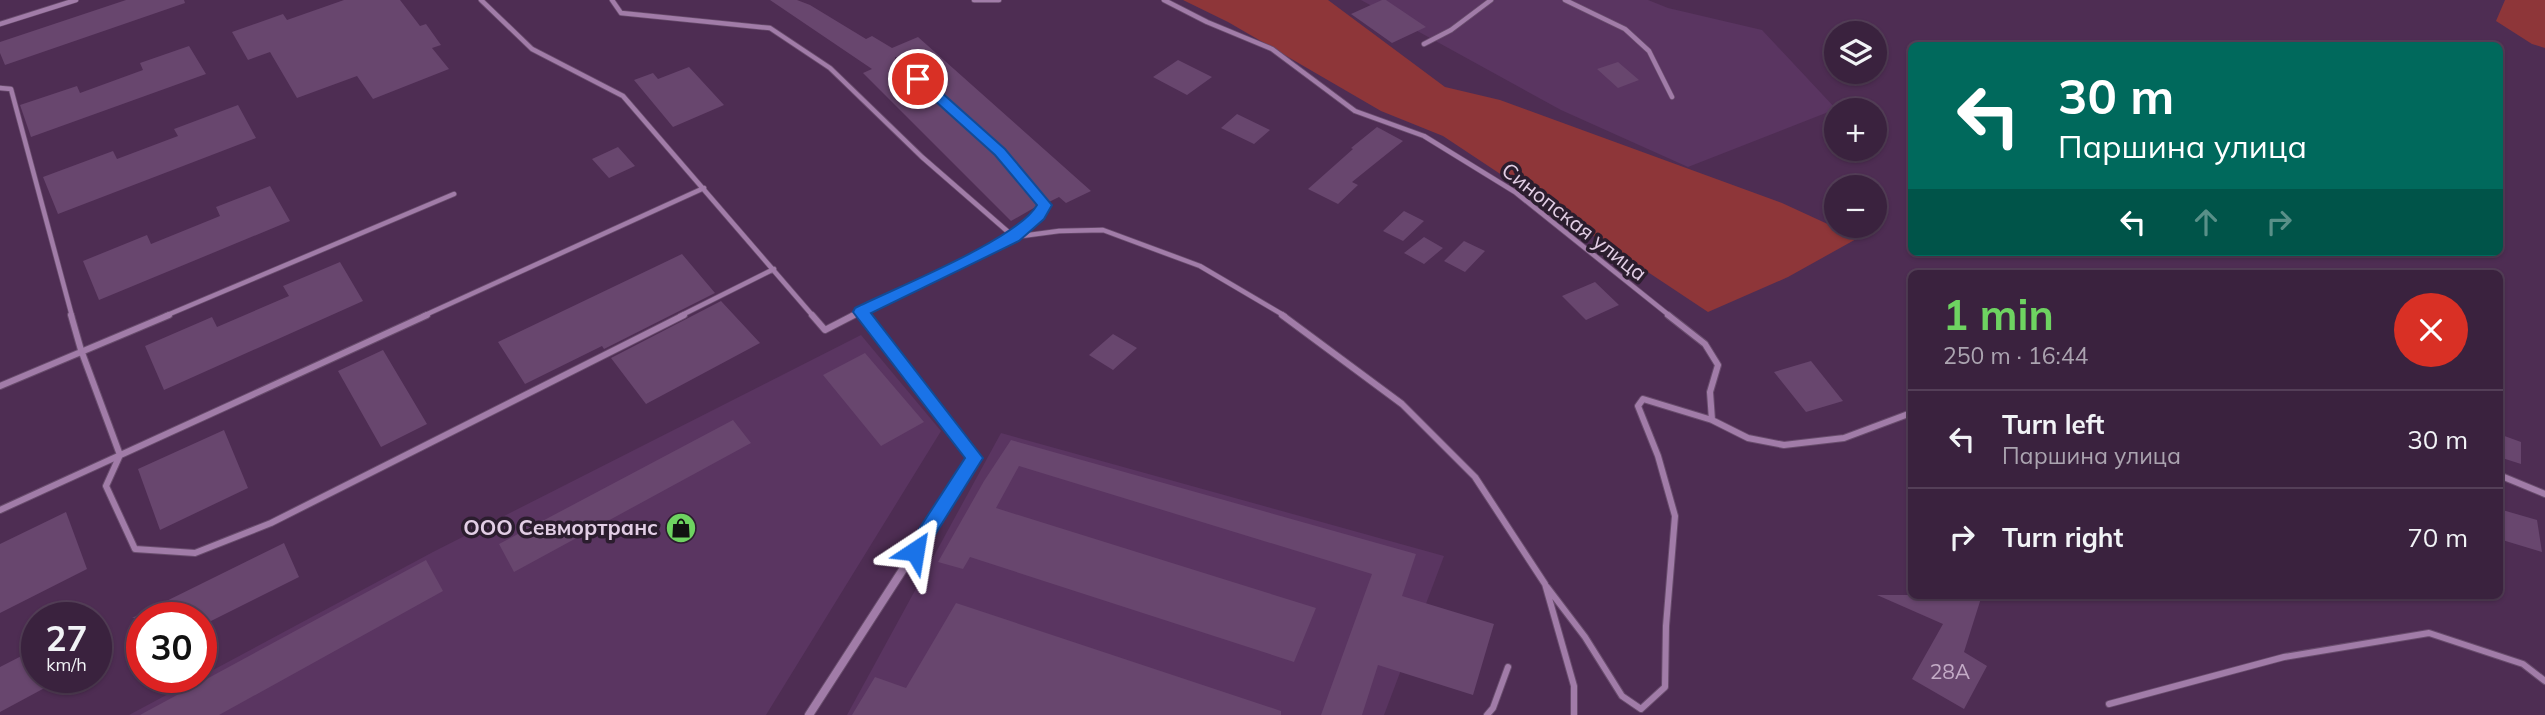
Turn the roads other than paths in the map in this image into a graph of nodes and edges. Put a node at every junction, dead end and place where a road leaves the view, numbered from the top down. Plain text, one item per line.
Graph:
1 (76, 0) edge
2 (481, 0) edge
3 (612, 0) edge
4 (974, 0) edge
5 (999, 0) edge
6 (1164, 0) edge
7 (1491, 0) edge
8 (1565, 0) edge
9 (0, 24) edge
10 (1424, 44) dead end
11 (898, 61) dead end
12 (0, 88) edge
13 (1672, 97) dead end
14 (704, 188) junction
15 (454, 194) dead end
16 (1014, 237) junction
17 (774, 269) junction
18 (861, 312) junction
19 (868, 321) joint
20 (81, 350) junction
21 (0, 386) edge
22 (1908, 414) edge
23 (1712, 420) junction
24 (120, 455) junction
25 (2503, 477) edge
26 (2545, 494) edge
27 (0, 510) edge
28 (1545, 584) junction
29 (1508, 667) dead end
30 (2545, 681) edge
31 (2109, 704) dead end
32 (809, 715) edge
33 (1487, 715) edge
34 (1574, 715) edge

1 - 9 lane
2 - 14 lane
3 - 16 lane
4 - 5 lane
6 - 23 lane, Синопская улица
7 - 10 lane
8 - 13 lane
11 - 16 lane
12 - 20 lane
14 - 17 lane
14 - 24 lane
15 - 20 lane
16 - 18 lane
16 - 28 lane
17 - 18 lane
17 - 24 lane
18 - 19 lane
19 - 32 street
20 - 21 lane
20 - 24 lane
22 - 23 lane
23 - 28 lane
24 - 27 lane
25 - 26 lane
28 - 34 lane
29 - 33 lane
30 - 31 lane

